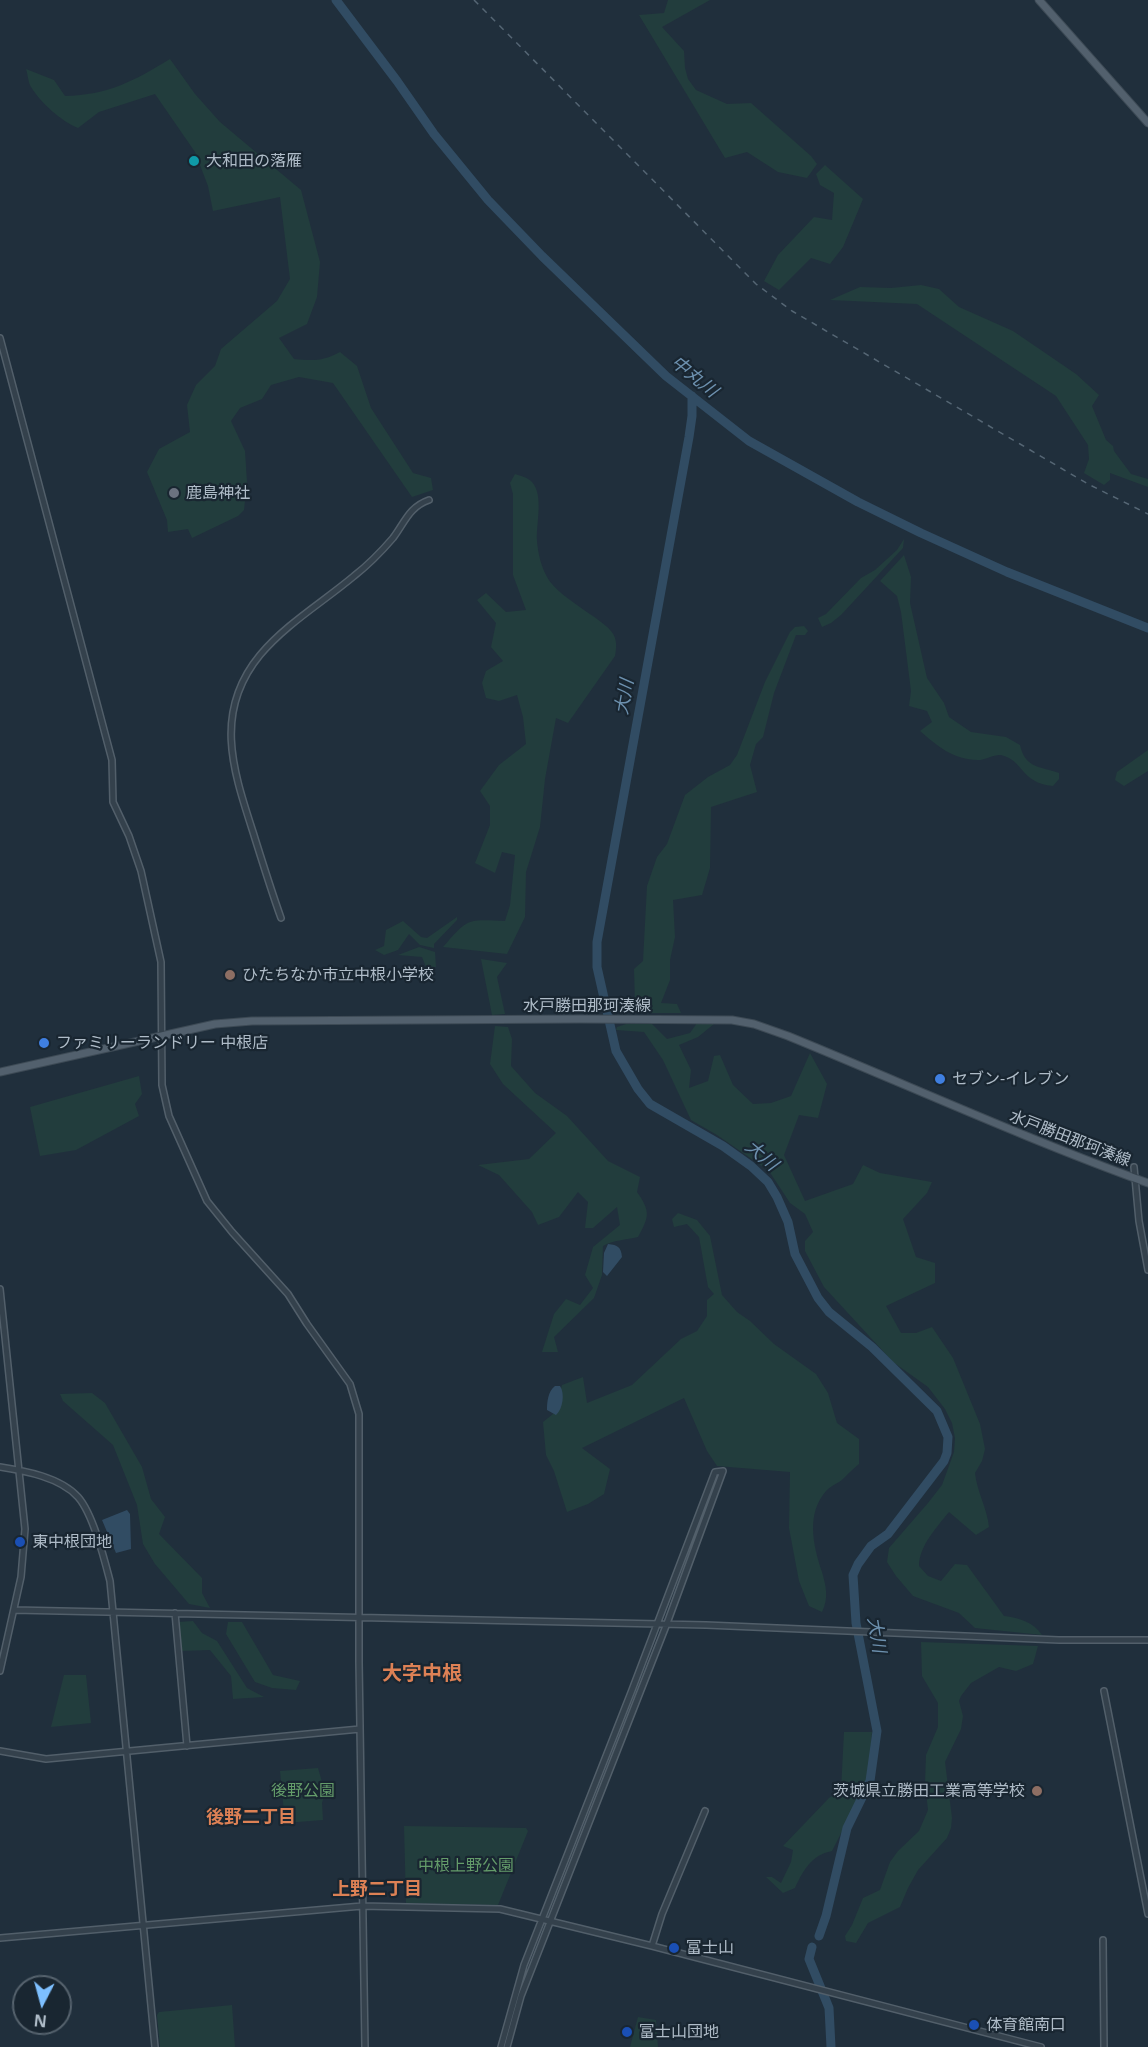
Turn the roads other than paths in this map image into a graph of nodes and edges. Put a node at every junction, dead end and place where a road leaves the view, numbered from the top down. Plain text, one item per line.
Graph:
1 (1039, 0) edge
2 (1148, 123) edge
3 (0, 338) edge
4 (429, 500) dead end
5 (281, 918) dead end
6 (163, 1037) junction
7 (0, 1072) edge
8 (1134, 1167) dead end
9 (1135, 1179) junction
10 (1148, 1183) edge
11 (1148, 1270) edge
12 (0, 1289) edge
13 (0, 1467) edge
14 (20, 1470) junction
15 (14, 1610) junction
16 (114, 1612) junction
17 (175, 1614) junction
18 (359, 1618) junction
19 (656, 1625) junction
20 (666, 1626) junction
21 (1148, 1640) edge
22 (0, 1671) edge
23 (1104, 1691) dead end
24 (360, 1729) junction
25 (187, 1746) junction
26 (0, 1751) edge
27 (127, 1752) junction
28 (705, 1811) dead end
29 (362, 1905) junction
30 (1148, 1914) edge
31 (542, 1920) junction
32 (551, 1922) junction
33 (143, 1926) junction
34 (0, 1938) edge
35 (1103, 1940) dead end
36 (652, 1946) junction
37 (155, 2047) edge
38 (365, 2047) edge
39 (501, 2047) edge
40 (507, 2047) edge
41 (1041, 2047) edge
42 (1104, 2047) edge

1 - 2 main road
3 - 6 street
4 - 5 street
6 - 7 main road, 水戸勝田那珂湊線
6 - 9 main road, 水戸勝田那珂湊線
6 - 18 street
8 - 9 street
9 - 10 main road, 水戸勝田那珂湊線
9 - 11 street
12 - 14 street
13 - 14 street
14 - 15 street
14 - 16 street
15 - 16 street
15 - 22 street
16 - 17 street
16 - 27 street
17 - 18 street
17 - 25 street
18 - 19 street
18 - 24 street
19 - 20 street
19 - 20 street
19 - 31 street
20 - 21 street
20 - 32 street
23 - 30 street
24 - 25 street
24 - 29 street
25 - 27 street
26 - 27 street
27 - 33 street
28 - 36 street
29 - 31 street
29 - 33 street
29 - 38 street
31 - 32 street
31 - 39 street
32 - 36 street
32 - 40 street
33 - 34 street
33 - 37 street
35 - 42 street
36 - 41 street

